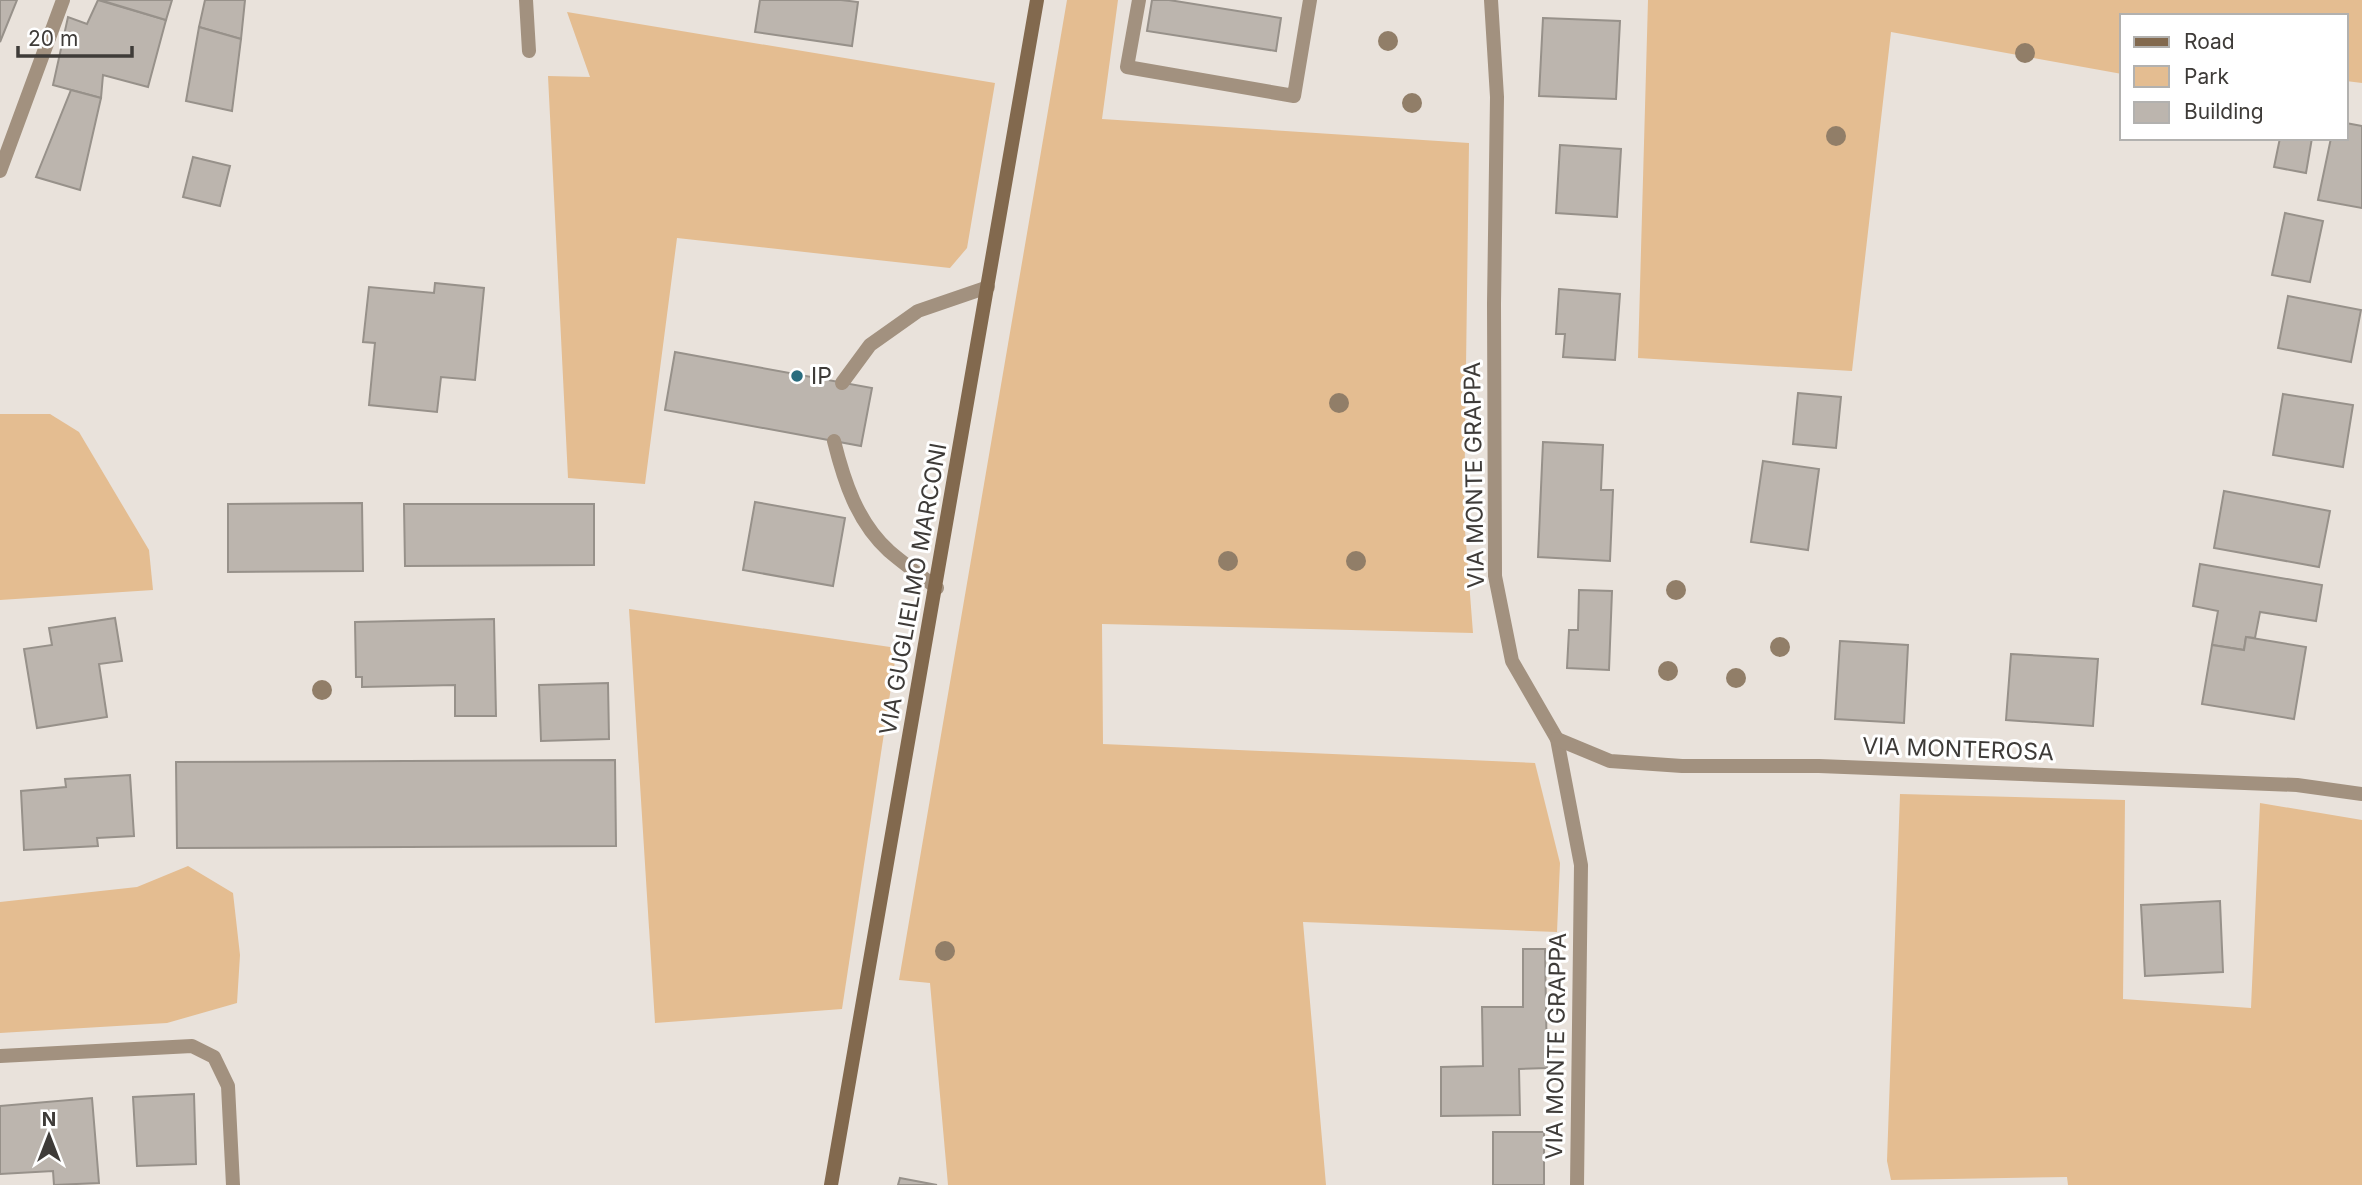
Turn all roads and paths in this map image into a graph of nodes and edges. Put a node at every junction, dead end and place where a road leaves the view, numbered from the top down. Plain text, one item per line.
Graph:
1 (63, 0) edge
2 (526, 0) edge
3 (1037, 0) edge
4 (1139, 0) edge
5 (1310, 0) edge
6 (1491, 0) edge
7 (529, 51) dead end
8 (0, 171) edge
9 (988, 287) junction
10 (842, 383) dead end
11 (834, 441) dead end
12 (937, 588) junction
13 (1557, 739) junction
14 (2362, 793) edge
15 (0, 1056) edge
16 (233, 1185) edge
17 (831, 1185) edge
18 (1577, 1185) edge

1 - 8 street
2 - 7 street
3 - 9 street, VIA GUGLIELMO MARCONI
4 - 5 street
6 - 13 street, VIA MONTE GRAPPA
9 - 10 street
9 - 12 street, VIA GUGLIELMO MARCONI
11 - 12 street
12 - 17 street, VIA GUGLIELMO MARCONI
13 - 14 street, VIA MONTEROSA
13 - 18 street, VIA MONTE GRAPPA
15 - 16 street

